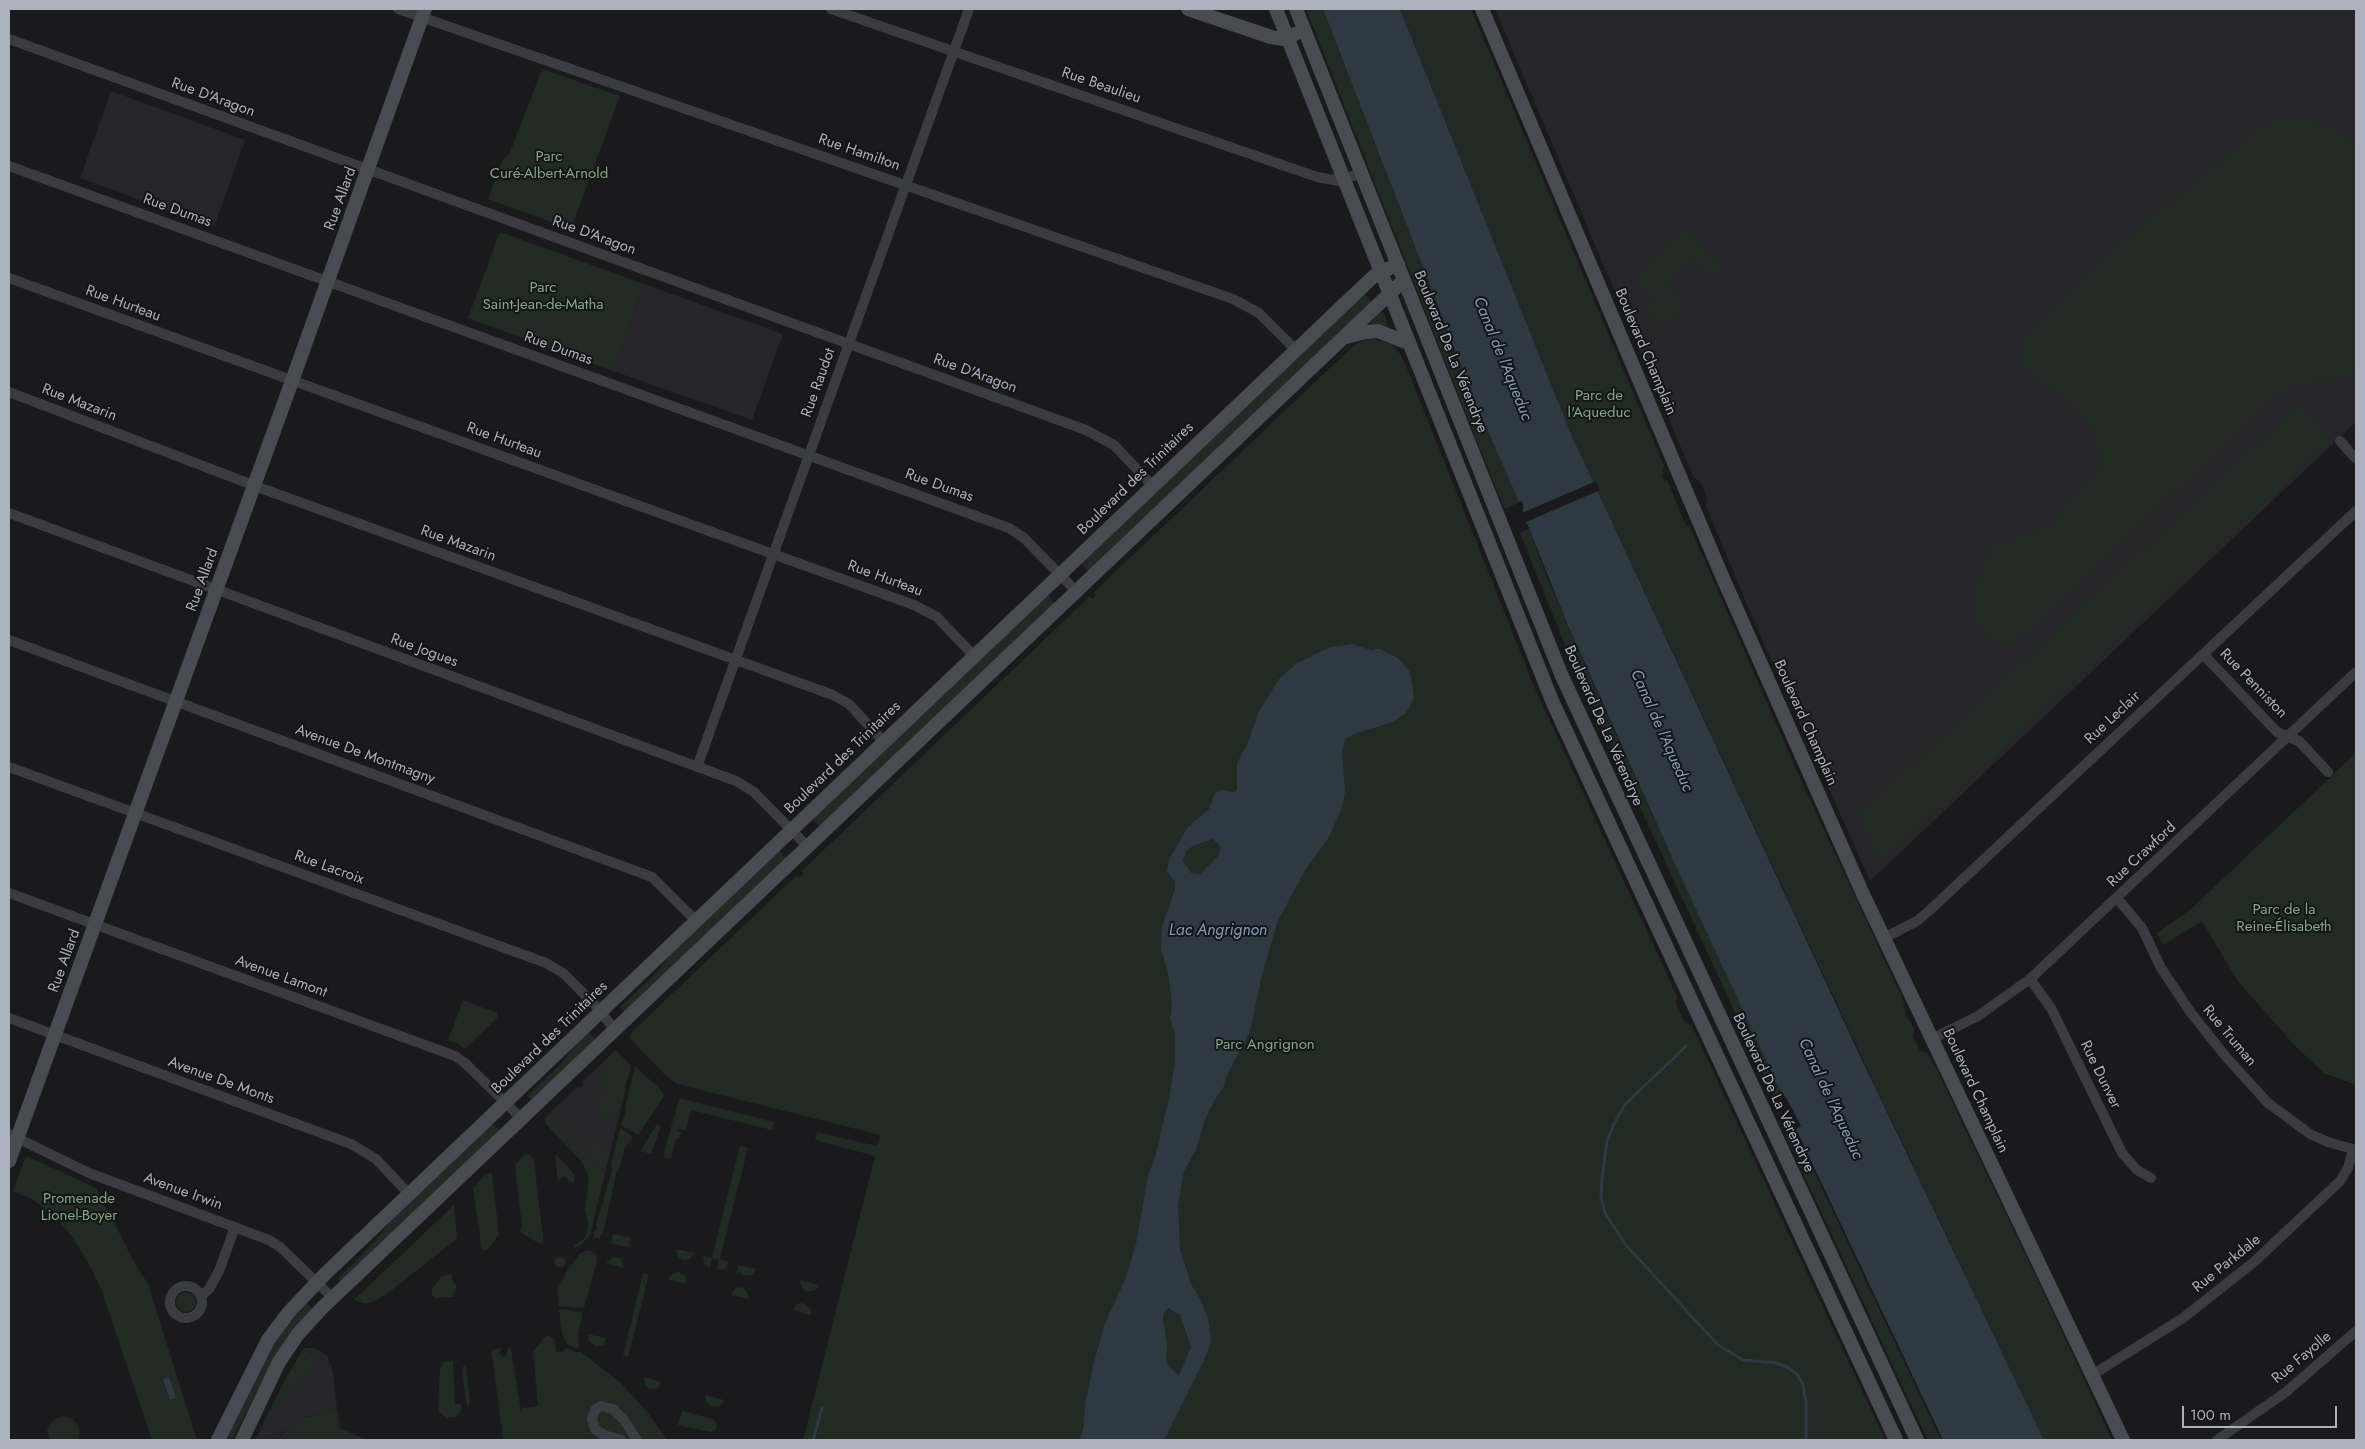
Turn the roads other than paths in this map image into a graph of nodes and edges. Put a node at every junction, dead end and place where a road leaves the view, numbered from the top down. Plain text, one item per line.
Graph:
1 (398, 9) edge
2 (831, 9) edge
3 (968, 9) edge
4 (1188, 9) edge
5 (1276, 9) edge
6 (1296, 9) edge
7 (1482, 9) edge
8 (424, 13) edge
9 (1305, 30) junction
10 (1288, 37) junction
11 (9, 39) edge
12 (954, 51) junction
13 (9, 166) edge
14 (368, 170) junction
15 (1362, 174) junction
16 (1344, 180) junction
17 (905, 185) junction
18 (1398, 264) junction
19 (1381, 272) junction
20 (9, 278) edge
21 (1404, 280) junction
22 (328, 282) junction
23 (1390, 294) junction
24 (1343, 338) junction
25 (1408, 343) junction
26 (849, 344) junction
27 (1296, 350) junction
28 (292, 381) junction
29 (9, 392) edge
30 (2340, 442) dead end
31 (809, 455) junction
32 (2356, 459) edge
33 (254, 486) junction
34 (1153, 486) junction
35 (2356, 511) edge
36 (9, 513) edge
37 (774, 554) junction
38 (1060, 575) junction
39 (216, 590) junction
40 (1077, 592) junction
41 (9, 640) edge
42 (2203, 654) junction
43 (974, 656) junction
44 (736, 660) junction
45 (2356, 672) edge
46 (176, 701) junction
47 (2288, 737) junction
48 (884, 742) junction
49 (9, 766) edge
50 (697, 767) junction
51 (2328, 772) dead end
52 (136, 812) junction
53 (792, 830) junction
54 (809, 848) junction
55 (9, 893) edge
56 (2117, 898) junction
57 (696, 921) junction
58 (95, 924) junction
59 (1884, 938) junction
60 (2030, 978) junction
61 (600, 1012) junction
62 (9, 1018) edge
63 (616, 1031) junction
64 (55, 1035) junction
65 (1932, 1039) junction
66 (506, 1103) junction
67 (523, 1120) junction
68 (13, 1136) edge
69 (2354, 1150) edge
70 (9, 1161) edge
71 (2151, 1178) dead end
72 (409, 1194) junction
73 (235, 1227) junction
74 (316, 1283) junction
75 (201, 1296) dead end
76 (332, 1298) junction
77 (2356, 1331) edge
78 (2092, 1375) junction
79 (218, 1440) edge
80 (242, 1440) edge
81 (620, 1440) edge
82 (637, 1440) edge
83 (1896, 1440) edge
84 (1917, 1440) edge
85 (2123, 1440) edge
86 (2217, 1440) edge

1 - 8 street, Rue Hamilton
2 - 12 street, Rue Beaulieu
3 - 12 street, Rue Raudot
4 - 10 main road
5 - 10 main road
6 - 9 main road, Boulevard De La Vérendrye
7 - 59 main road, Boulevard Champlain
8 - 14 main road, Rue Allard
8 - 17 street, Rue Hamilton
9 - 10 main road
9 - 15 main road, Boulevard De La Vérendrye
10 - 16 main road
11 - 14 street, Rue D'Aragon
12 - 16 street, Rue Beaulieu
12 - 17 street, Rue Raudot
13 - 22 street, Rue Dumas
14 - 22 main road, Rue Allard
14 - 26 street, Rue D'Aragon
15 - 16 street, Rue Beaulieu
15 - 18 main road, Boulevard De La Vérendrye
16 - 19 main road
17 - 26 street, Rue Raudot
17 - 27 street, Rue Hamilton
18 - 19 main road, Boulevard des Trinitaires
18 - 21 main road, Boulevard De La Vérendrye
19 - 23 main road
19 - 27 main road, Boulevard des Trinitaires
20 - 28 street, Rue Hurteau
21 - 23 main road
21 - 84 main road, Boulevard De La Vérendrye
22 - 28 main road, Rue Allard
22 - 31 street, Rue Dumas
23 - 24 main road
23 - 25 main road
24 - 25 main road
24 - 40 main road
25 - 83 main road
26 - 31 street, Rue Raudot
26 - 34 street, Rue D'Aragon
27 - 34 main road, Boulevard des Trinitaires
28 - 33 main road, Rue Allard
28 - 37 street, Rue Hurteau
29 - 33 street, Rue Mazarin
30 - 32 street
31 - 37 street, Rue Raudot
31 - 38 street, Rue Dumas
33 - 39 main road, Rue Allard
33 - 44 street, Rue Mazarin
34 - 38 main road, Boulevard des Trinitaires
35 - 42 street, Rue Leclair
36 - 39 street, Rue Jogues
37 - 43 street, Rue Hurteau
37 - 44 street, Rue Raudot
38 - 40 street, Rue Dumas
38 - 43 main road, Boulevard des Trinitaires
39 - 46 main road, Rue Allard
39 - 50 street, Rue Jogues
40 - 54 main road
41 - 46 street, Avenue De Montmagny
42 - 47 street, Rue Penniston
42 - 59 street, Rue Leclair
43 - 48 main road, Boulevard des Trinitaires
44 - 48 street, Rue Mazarin
44 - 50 street, Rue Raudot
45 - 47 street, Rue Crawford
46 - 52 main road, Rue Allard
46 - 57 street, Avenue De Montmagny
47 - 51 street, Rue Penniston
47 - 56 street, Rue Crawford
48 - 53 main road, Boulevard des Trinitaires
49 - 52 street, Rue Lacroix
50 - 53 street, Rue Jogues
52 - 58 main road, Rue Allard
52 - 61 street, Rue Lacroix
53 - 54 street, Rue Jogues
53 - 57 main road, Boulevard des Trinitaires
54 - 63 main road
55 - 58 street, Avenue Lamont
56 - 60 street, Rue Crawford
56 - 69 street, Rue Truman
57 - 61 main road, Boulevard des Trinitaires
58 - 64 main road, Rue Allard
58 - 66 street, Avenue Lamont
59 - 65 main road, Boulevard Champlain
60 - 65 street, Rue Crawford
60 - 71 street, Rue Dunver
61 - 63 street, Rue Lacroix
61 - 66 main road, Boulevard des Trinitaires
62 - 64 street, Avenue De Monts
63 - 67 main road
64 - 68 main road, Rue Allard
64 - 72 street, Avenue De Monts
65 - 78 main road, Boulevard Champlain
66 - 67 street, Avenue Lamont
66 - 72 main road, Boulevard des Trinitaires
67 - 76 main road
68 - 70 main road, Rue Allard
68 - 73 street, Avenue Irwin
69 - 78 street, Rue Parkdale
72 - 74 main road, Boulevard des Trinitaires
73 - 74 street, Avenue Irwin
73 - 75 street
74 - 76 street, Avenue Irwin
74 - 79 main road, Boulevard des Trinitaires
76 - 80 main road
77 - 86 street, Rue Fayolle
78 - 85 main road, Boulevard Champlain
81 - 82 street

